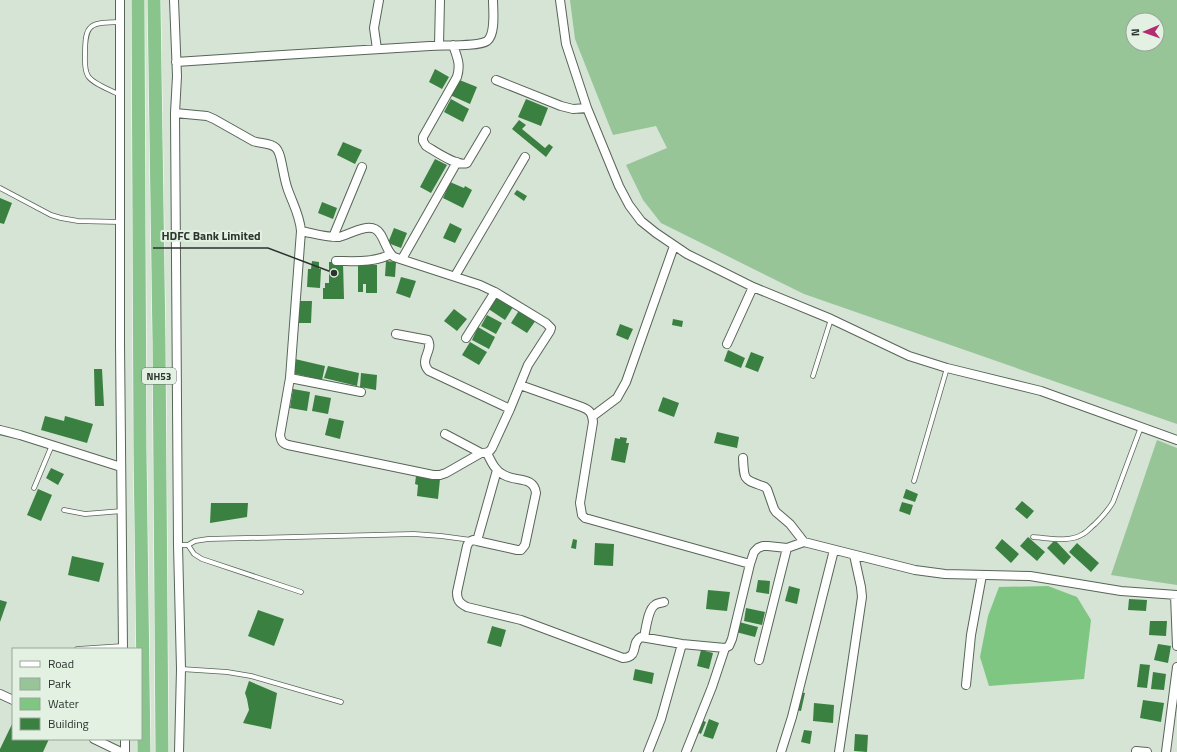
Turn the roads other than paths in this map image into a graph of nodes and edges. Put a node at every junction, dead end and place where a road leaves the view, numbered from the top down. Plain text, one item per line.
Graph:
1 (120, 0) edge
2 (138, 0) edge
3 (154, 0) edge
4 (174, 0) edge
5 (379, 0) edge
6 (440, 0) edge
7 (493, 0) edge
8 (560, 0) edge
9 (120, 22) junction
10 (439, 45) junction
11 (453, 45) junction
12 (377, 49) junction
13 (176, 62) junction
14 (496, 80) dead end
15 (120, 95) junction
16 (587, 108) junction
17 (176, 113) junction
18 (486, 131) dead end
19 (525, 157) dead end
20 (457, 162) junction
21 (362, 167) dead end
22 (0, 188) edge
23 (120, 222) junction
24 (301, 231) junction
25 (333, 237) junction
26 (674, 246) junction
27 (391, 254) junction
28 (402, 259) junction
29 (336, 261) dead end
30 (455, 276) junction
31 (753, 286) junction
32 (495, 292) junction
33 (831, 319) junction
34 (396, 334) dead end
35 (466, 338) dead end
36 (727, 344) dead end
37 (947, 368) junction
38 (813, 376) dead end
39 (290, 378) junction
40 (520, 384) junction
41 (360, 392) dead end
42 (510, 409) junction
43 (593, 416) junction
44 (1141, 427) junction
45 (0, 430) edge
46 (445, 434) dead end
47 (1177, 440) edge
48 (52, 445) junction
49 (484, 453) junction
50 (744, 458) dead end
51 (121, 467) junction
52 (497, 470) junction
53 (914, 481) dead end
54 (34, 488) dead end
55 (64, 510) dead end
56 (122, 511) junction
57 (1033, 537) dead end
58 (475, 541) junction
59 (804, 542) junction
60 (178, 545) junction
61 (188, 545) junction
62 (787, 548) junction
63 (834, 550) junction
64 (854, 555) junction
65 (750, 564) junction
66 (982, 574) junction
67 (301, 592) dead end
68 (1176, 595) edge
69 (664, 602) dead end
70 (644, 637) junction
71 (682, 644) junction
72 (1177, 646) edge
73 (123, 648) edge
74 (725, 648) junction
75 (759, 660) dead end
76 (1177, 667) edge
77 (180, 669) junction
78 (966, 685) dead end
79 (0, 694) edge
80 (12, 700) edge
81 (341, 702) dead end
82 (96, 740) edge
83 (124, 740) edge
84 (1136, 751) edge
85 (121, 752) edge
86 (125, 752) edge
87 (144, 752) edge
88 (162, 752) edge
89 (179, 752) edge
90 (648, 752) edge
91 (686, 752) edge
92 (781, 752) edge
93 (839, 752) edge
94 (1147, 752) edge
95 (1166, 752) edge

1 - 9 street
2 - 87 highway, NH53
3 - 88 highway, NH53
4 - 13 street
5 - 12 street
6 - 10 street
7 - 11 street
8 - 16 street
9 - 15 street
9 - 15 lane
10 - 11 street
10 - 12 street
11 - 20 street
12 - 13 street
13 - 17 street
14 - 16 street
15 - 23 street
16 - 26 street
17 - 24 street
17 - 60 street
18 - 20 street
19 - 30 street
20 - 28 street
21 - 25 street
22 - 23 lane
23 - 51 street
24 - 25 street
24 - 39 street
25 - 27 street
26 - 31 street
26 - 43 street
27 - 28 street
27 - 29 street
28 - 30 street
30 - 32 street
31 - 33 street
31 - 36 street
32 - 35 street
32 - 40 street
33 - 37 street
33 - 38 lane
34 - 42 street
37 - 44 street
37 - 53 lane
39 - 41 street
39 - 49 street
40 - 42 street
40 - 43 street
42 - 49 street
43 - 65 street
44 - 47 street
44 - 57 lane
45 - 48 street
46 - 49 street
48 - 51 street
48 - 54 lane
49 - 52 street
50 - 59 street
51 - 56 street
52 - 58 street
52 - 58 street
55 - 56 lane
56 - 73 street
58 - 61 lane
58 - 70 street
59 - 62 street
59 - 63 street
60 - 61 lane
60 - 77 street
61 - 67 lane
62 - 65 street
62 - 75 street
63 - 64 street
63 - 92 street
64 - 66 street
64 - 93 street
65 - 74 street
66 - 68 street
66 - 78 street
68 - 72 street
69 - 70 street
70 - 71 street
71 - 74 street
71 - 90 street
74 - 91 street
76 - 95 street
77 - 81 lane
77 - 89 street
79 - 80 street
82 - 85 street
83 - 86 street
84 - 94 street

